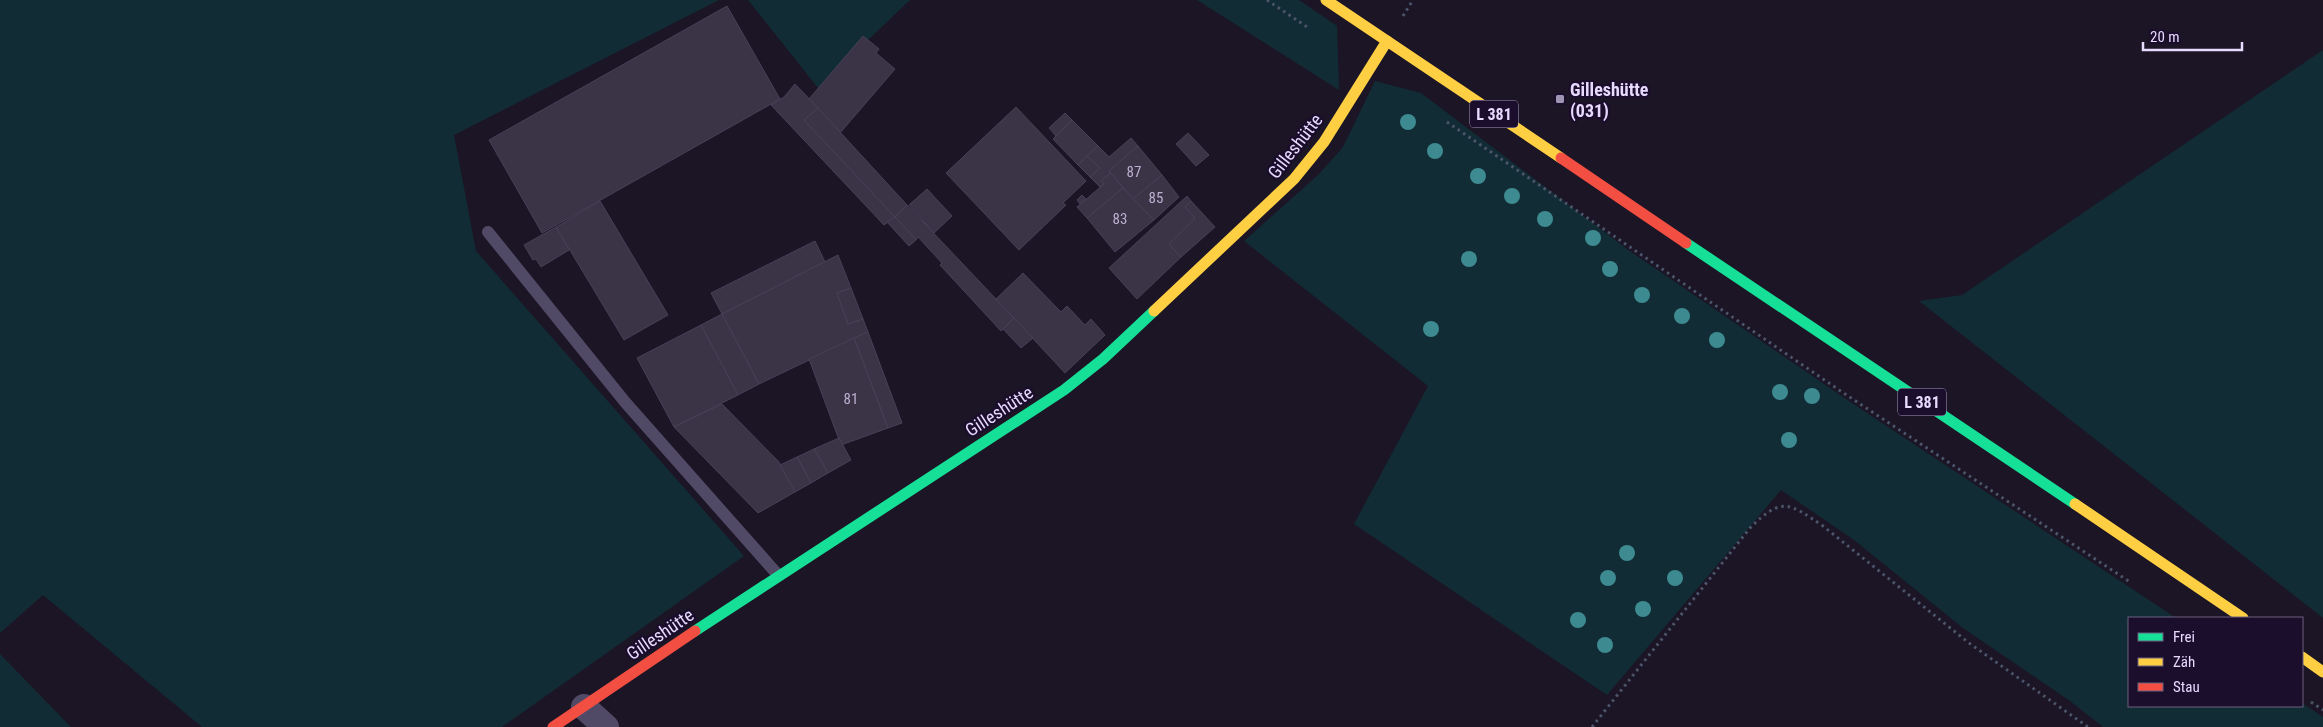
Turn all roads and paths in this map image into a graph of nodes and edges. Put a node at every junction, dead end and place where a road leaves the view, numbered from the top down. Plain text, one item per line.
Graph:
1 (1267, 0) edge
2 (1326, 0) edge
3 (1314, 32) dead end
4 (1387, 41) junction
5 (1444, 120) dead end
6 (488, 232) dead end
7 (778, 576) junction
8 (2135, 586) dead end
9 (2242, 617) edge
10 (2303, 658) edge
11 (2323, 672) edge
12 (584, 707) junction
13 (553, 727) edge
14 (606, 727) edge
15 (1592, 727) edge
16 (2088, 727) edge

1 - 3 path
2 - 4 main road, L 381
4 - 7 main road, Gilleshütte
4 - 9 main road, L 381
5 - 8 path
6 - 7 lane
7 - 12 main road, Gilleshütte
10 - 11 main road
12 - 13 main road, Gilleshütte
12 - 14 street
15 - 16 path

